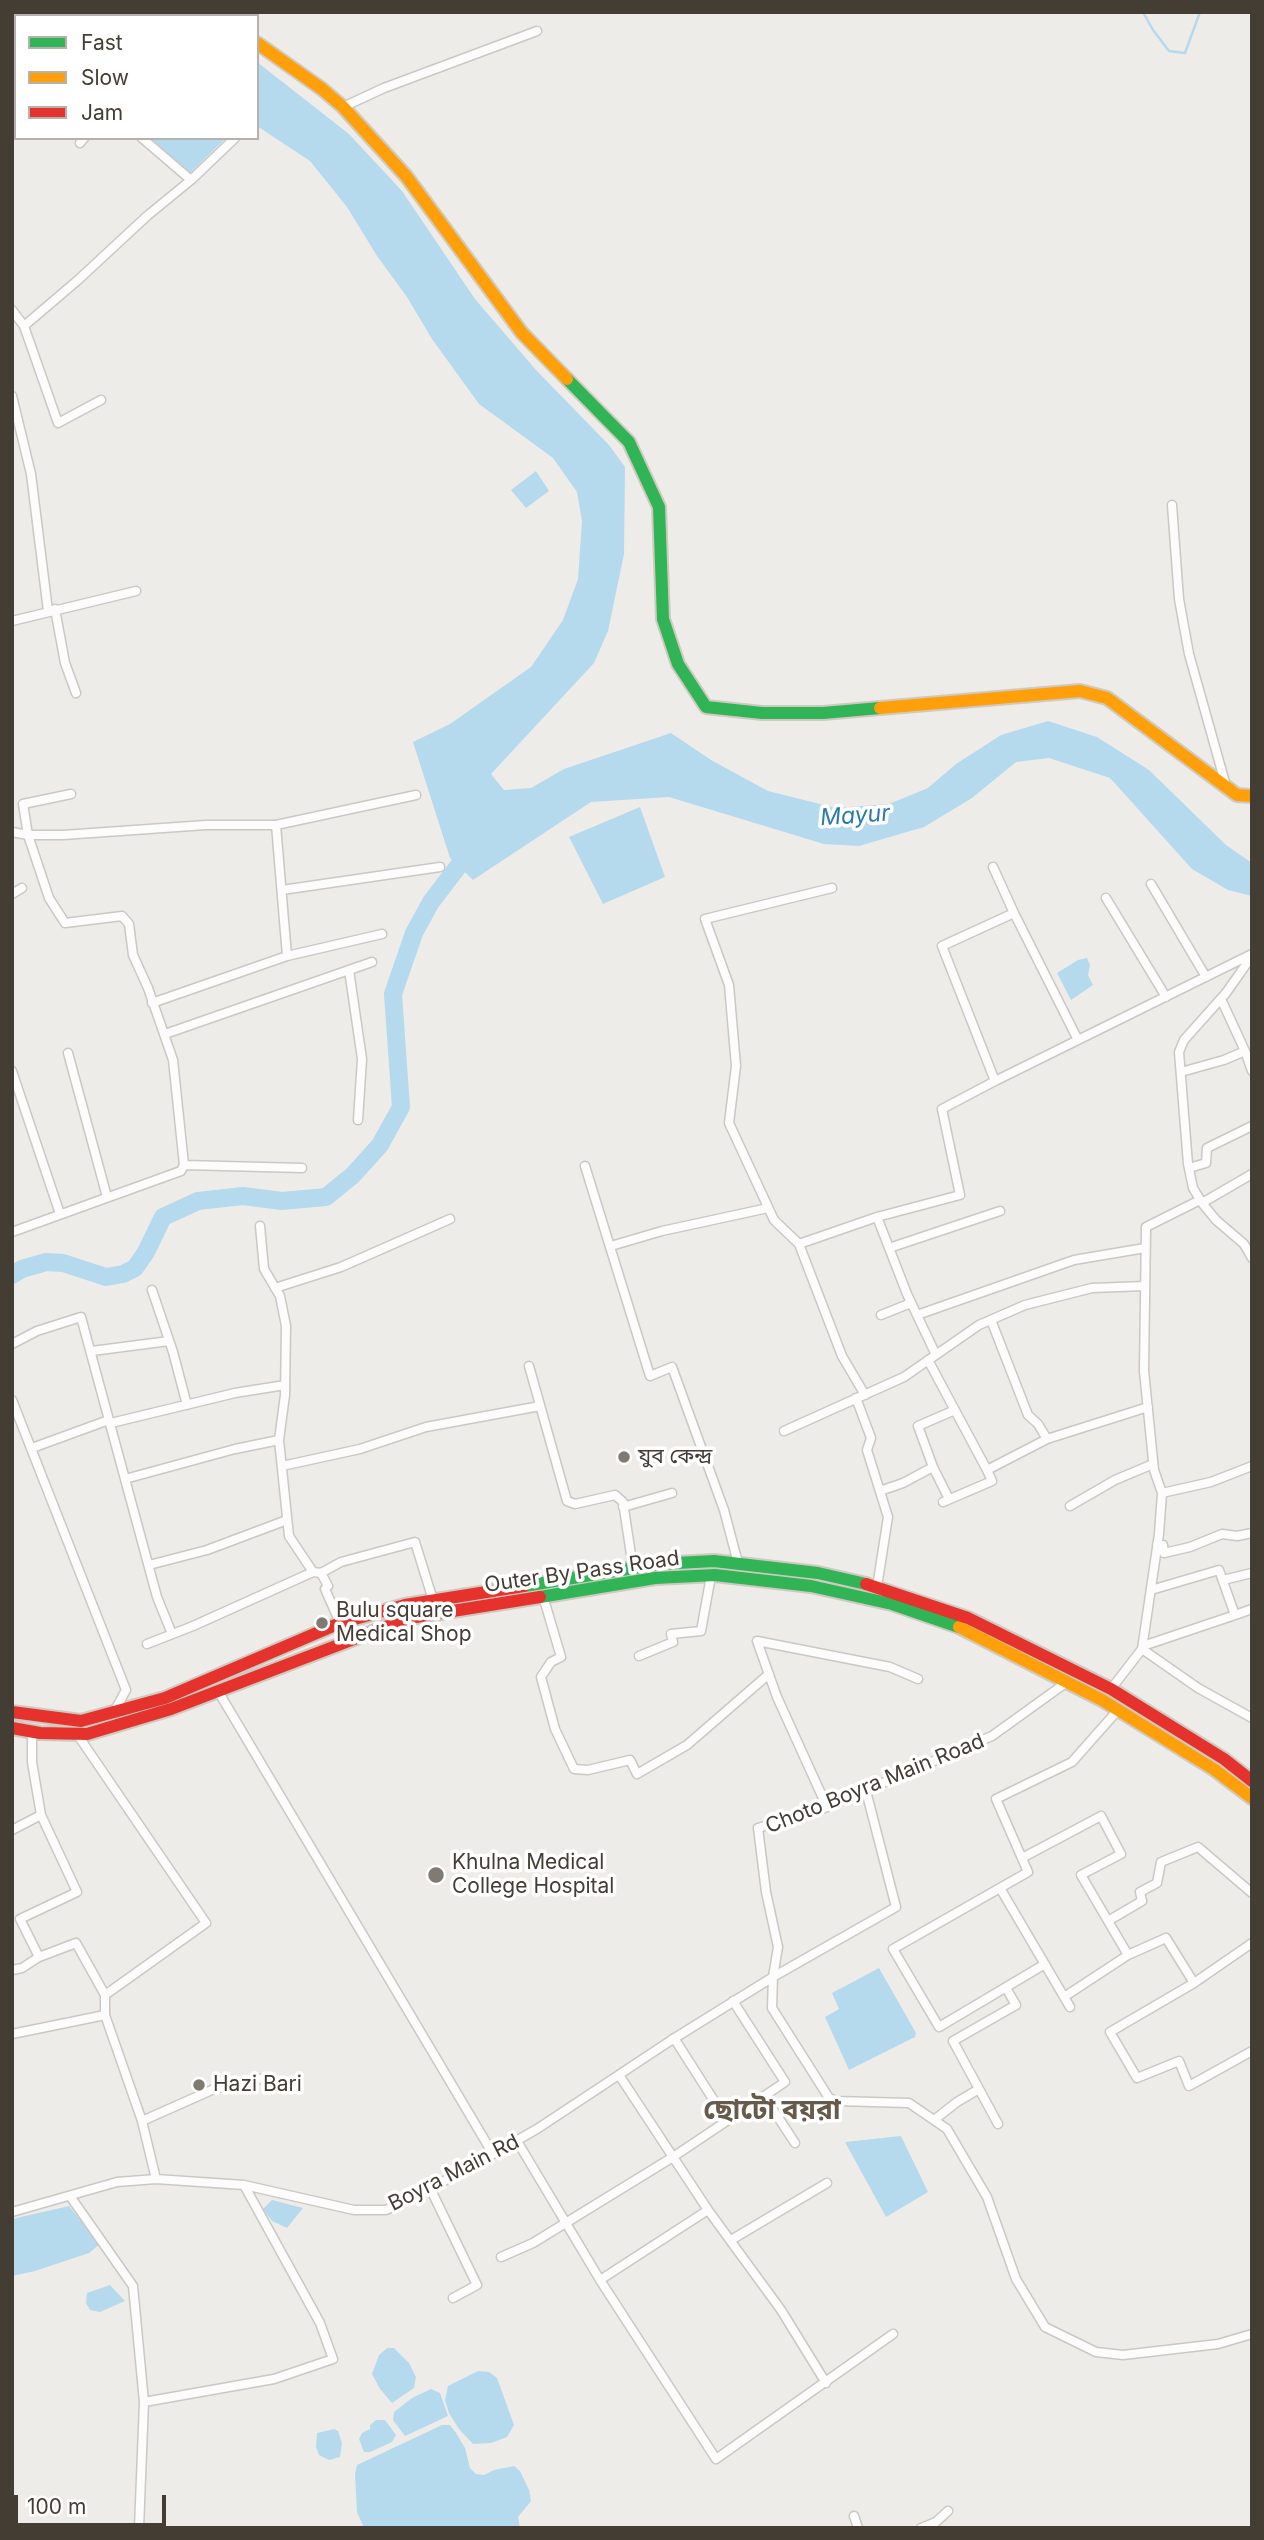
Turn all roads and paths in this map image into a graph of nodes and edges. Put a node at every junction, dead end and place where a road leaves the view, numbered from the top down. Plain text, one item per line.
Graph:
1 (537, 31) dead end
2 (259, 44) edge
3 (343, 107) junction
4 (144, 140) edge
5 (232, 140) edge
6 (191, 180) junction
7 (12, 310) edge
8 (24, 326) junction
9 (12, 396) edge
10 (101, 400) dead end
11 (1172, 505) dead end
12 (136, 592) dead end
13 (51, 610) junction
14 (12, 621) edge
15 (76, 693) dead end
16 (1226, 786) junction
17 (71, 794) dead end
18 (416, 795) dead end
19 (1252, 796) edge
20 (276, 825) junction
21 (12, 832) edge
22 (28, 835) junction
23 (440, 867) dead end
24 (993, 867) dead end
25 (1151, 884) dead end
26 (22, 888) dead end
27 (832, 888) dead end
28 (282, 890) junction
29 (12, 894) edge
30 (1106, 898) dead end
31 (1014, 913) junction
32 (382, 934) dead end
33 (1252, 955) edge
34 (287, 956) junction
35 (372, 962) dead end
36 (349, 970) junction
37 (1206, 977) junction
38 (1166, 997) junction
39 (1221, 999) junction
40 (152, 1003) junction
41 (165, 1034) junction
42 (1078, 1040) junction
43 (1245, 1051) junction
44 (68, 1053) dead end
45 (12, 1071) edge
46 (1252, 1071) edge
47 (1181, 1072) junction
48 (995, 1082) junction
49 (358, 1120) dead end
50 (1252, 1126) edge
51 (184, 1165) junction
52 (585, 1166) dead end
53 (302, 1168) dead end
54 (1189, 1168) junction
55 (1252, 1174) edge
56 (107, 1197) junction
57 (1201, 1201) junction
58 (768, 1208) junction
59 (1000, 1211) dead end
60 (60, 1214) junction
61 (877, 1217) junction
62 (450, 1219) dead end
63 (260, 1226) dead end
64 (12, 1232) edge
65 (799, 1244) junction
66 (611, 1245) junction
67 (1249, 1247) edge
68 (889, 1248) junction
69 (1145, 1248) junction
70 (1252, 1258) edge
71 (1145, 1286) junction
72 (275, 1287) junction
73 (152, 1290) dead end
74 (911, 1303) junction
75 (881, 1315) dead end
76 (917, 1315) junction
77 (990, 1320) junction
78 (169, 1340) junction
79 (12, 1344) edge
80 (92, 1351) junction
81 (936, 1355) junction
82 (928, 1360) junction
83 (529, 1366) dead end
84 (285, 1385) junction
85 (860, 1396) junction
86 (12, 1400) edge
87 (187, 1405) junction
88 (540, 1406) junction
89 (1148, 1407) junction
90 (955, 1410) junction
91 (111, 1423) junction
92 (784, 1431) dead end
93 (1047, 1439) junction
94 (279, 1440) junction
95 (32, 1448) junction
96 (1153, 1464) junction
97 (282, 1466) junction
98 (1252, 1466) edge
99 (933, 1467) junction
100 (988, 1470) junction
101 (125, 1479) junction
102 (880, 1491) junction
103 (672, 1493) dead end
104 (1162, 1493) junction
105 (1070, 1506) dead end
106 (623, 1507) junction
107 (287, 1520) junction
108 (1252, 1533) edge
109 (1157, 1545) junction
110 (737, 1563) junction
111 (149, 1565) junction
112 (633, 1568) junction
113 (317, 1573) junction
114 (1252, 1573) edge
115 (711, 1576) junction
116 (1223, 1580) junction
117 (877, 1587) junction
118 (1151, 1590) junction
119 (543, 1596) junction
120 (433, 1600) junction
121 (1252, 1609) edge
122 (1238, 1614) junction
123 (340, 1623) junction
124 (172, 1634) junction
125 (147, 1644) dead end
126 (1142, 1647) junction
127 (639, 1656) dead end
128 (769, 1674) junction
129 (918, 1679) dead end
130 (1067, 1682) junction
131 (1111, 1689) junction
132 (218, 1690) junction
133 (1118, 1710) junction
134 (12, 1712) edge
135 (114, 1712) junction
136 (1251, 1717) edge
137 (12, 1728) edge
138 (32, 1731) junction
139 (77, 1734) junction
140 (1252, 1781) edge
141 (866, 1791) junction
142 (1252, 1798) edge
143 (827, 1807) junction
144 (41, 1815) junction
145 (12, 1830) edge
146 (1021, 1858) junction
147 (1000, 1888) junction
148 (1252, 1892) edge
149 (1108, 1921) junction
150 (1252, 1943) edge
151 (1128, 1955) junction
152 (39, 1957) junction
153 (1045, 1964) junction
154 (12, 1970) edge
155 (773, 1977) junction
156 (1194, 1983) junction
157 (1006, 1988) junction
158 (105, 1995) junction
159 (1064, 1997) junction
160 (733, 2001) junction
161 (1070, 2007) dead end
162 (105, 2015) junction
163 (12, 2034) edge
164 (674, 2038) junction
165 (1252, 2051) edge
166 (619, 2075) junction
167 (264, 2078) dead end
168 (979, 2089) junction
169 (764, 2096) junction
170 (934, 2120) junction
171 (142, 2121) junction
172 (727, 2121) junction
173 (998, 2124) dead end
174 (517, 2141) junction
175 (795, 2143) dead end
176 (493, 2154) junction
177 (673, 2157) junction
178 (156, 2179) junction
179 (827, 2183) dead end
180 (244, 2185) junction
181 (430, 2188) junction
182 (70, 2196) junction
183 (708, 2210) junction
184 (12, 2212) edge
185 (566, 2221) junction
186 (730, 2240) junction
187 (501, 2257) dead end
188 (600, 2280) junction
189 (453, 2298) dead end
190 (893, 2334) dead end
191 (1252, 2334) edge
192 (826, 2383) junction
193 (144, 2402) junction
194 (948, 2511) dead end
195 (855, 2516) dead end
196 (139, 2528) edge
197 (858, 2528) edge
198 (921, 2528) edge

1 - 3 street
2 - 3 main road
3 - 16 main road
4 - 6 street
5 - 6 street
6 - 8 street
7 - 8 street
8 - 10 street
9 - 13 street
11 - 16 street
12 - 13 street
13 - 14 street
13 - 15 street
16 - 19 main road
17 - 22 street
18 - 20 street
20 - 22 street
20 - 28 street
21 - 22 street
22 - 40 street
23 - 28 street
24 - 31 street
25 - 37 street
26 - 29 street
27 - 58 street
28 - 34 street
30 - 38 street
31 - 42 street
31 - 48 street
32 - 34 street
33 - 37 street
33 - 39 street
34 - 40 street
35 - 36 street
36 - 41 street
36 - 49 street
37 - 38 street
38 - 42 street
39 - 43 street
39 - 47 street
40 - 41 street
41 - 51 street
42 - 48 street
43 - 46 street
43 - 47 street
44 - 56 street
45 - 60 street
47 - 54 street
48 - 61 street
50 - 54 street
51 - 53 street
51 - 56 street
52 - 66 street
54 - 57 street
55 - 57 street
56 - 60 street
57 - 67 street
57 - 69 street
58 - 65 street
58 - 66 street
59 - 68 street
60 - 64 street
61 - 65 street
61 - 68 street
62 - 72 street
63 - 72 street
65 - 85 street
66 - 110 street
67 - 70 street
68 - 74 street
69 - 71 street
69 - 76 street
71 - 77 street
71 - 89 street
72 - 84 street
73 - 78 street
74 - 75 street
74 - 76 street
76 - 81 street
77 - 81 street
77 - 93 street
78 - 80 street
78 - 87 street
79 - 80 street
80 - 91 street
81 - 82 street
82 - 85 street
82 - 90 street
83 - 88 street
84 - 87 street
84 - 94 street
85 - 92 street
85 - 102 street
86 - 95 street
87 - 91 street
88 - 97 street
88 - 106 street
89 - 93 street
89 - 96 street
90 - 99 street
90 - 100 street
91 - 95 street
91 - 101 street
93 - 100 street
94 - 97 street
94 - 101 street
95 - 135 street
96 - 104 street
96 - 105 street
97 - 107 street
98 - 104 street
99 - 100 street
99 - 102 street
101 - 111 street
102 - 117 street
103 - 106 street
104 - 109 street
106 - 112 street
107 - 111 street
107 - 113 street
108 - 109 street
109 - 118 street
110 - 112 main road, Outer By Pass Road
110 - 117 main road, Outer By Pass Road
111 - 124 street
112 - 120 main road, Outer By Pass Road
113 - 120 street
113 - 123 street
113 - 124 street
114 - 116 street
115 - 119 main road, Outer By Pass Road
115 - 127 street
115 - 130 main road, Outer By Pass Road
116 - 118 street
116 - 122 street
117 - 131 main road, Outer By Pass Road
118 - 126 street
119 - 128 street
119 - 132 main road, Outer By Pass Road
120 - 123 main road, Outer By Pass Road
121 - 122 street
122 - 126 street
123 - 135 main road, Outer By Pass Road
124 - 125 street
126 - 131 street
126 - 136 street
128 - 129 street
128 - 143 street
130 - 133 main road, Outer By Pass Road
130 - 141 street, Choto Boyra Main Road
131 - 140 main road, Outer By Pass Road
132 - 139 main road, Outer By Pass Road
132 - 176 street
133 - 142 main road, Outer By Pass Road
133 - 146 street
134 - 135 main road, Outer By Pass Road
137 - 138 main road, Outer By Pass Road
138 - 139 main road, Outer By Pass Road
138 - 144 street
139 - 158 street
141 - 143 street, Choto Boyra Main Road
141 - 155 street, Boyra Main Rd
143 - 155 street, Choto Boyra Main Road
144 - 145 street
144 - 152 street
146 - 147 street
146 - 149 street
147 - 153 street
147 - 157 street
148 - 149 street
149 - 151 street
150 - 156 street
151 - 156 street
151 - 159 street
152 - 154 street
152 - 158 street
153 - 157 street
153 - 159 street
155 - 160 street, Boyra Main Rd
155 - 170 street, Choto Boyra Main Road
156 - 165 street
157 - 168 street
158 - 162 street
159 - 161 street
160 - 164 street, Boyra Main Rd
160 - 169 street
162 - 163 street
162 - 171 street
164 - 166 street, Boyra Main Rd
164 - 172 street
166 - 174 street, Boyra Main Rd
166 - 177 street
167 - 171 street
168 - 170 street
168 - 173 street
169 - 172 street
169 - 175 street
170 - 191 street, Choto Boyra Main Road
171 - 178 street
172 - 177 street
174 - 176 street, Boyra Main Rd
174 - 185 street
176 - 181 street, Boyra Main Rd
177 - 183 street
177 - 185 street
178 - 180 street, Boyra Main Rd
178 - 182 street, Boyra Main Rd
179 - 186 street
180 - 181 street, Boyra Main Rd
180 - 193 street
181 - 189 street
182 - 184 street, Boyra Main Rd
182 - 193 street
183 - 186 street
183 - 188 street
185 - 187 street
185 - 188 street
186 - 192 street
188 - 192 street
190 - 192 street
193 - 196 street
194 - 198 street
195 - 197 street

